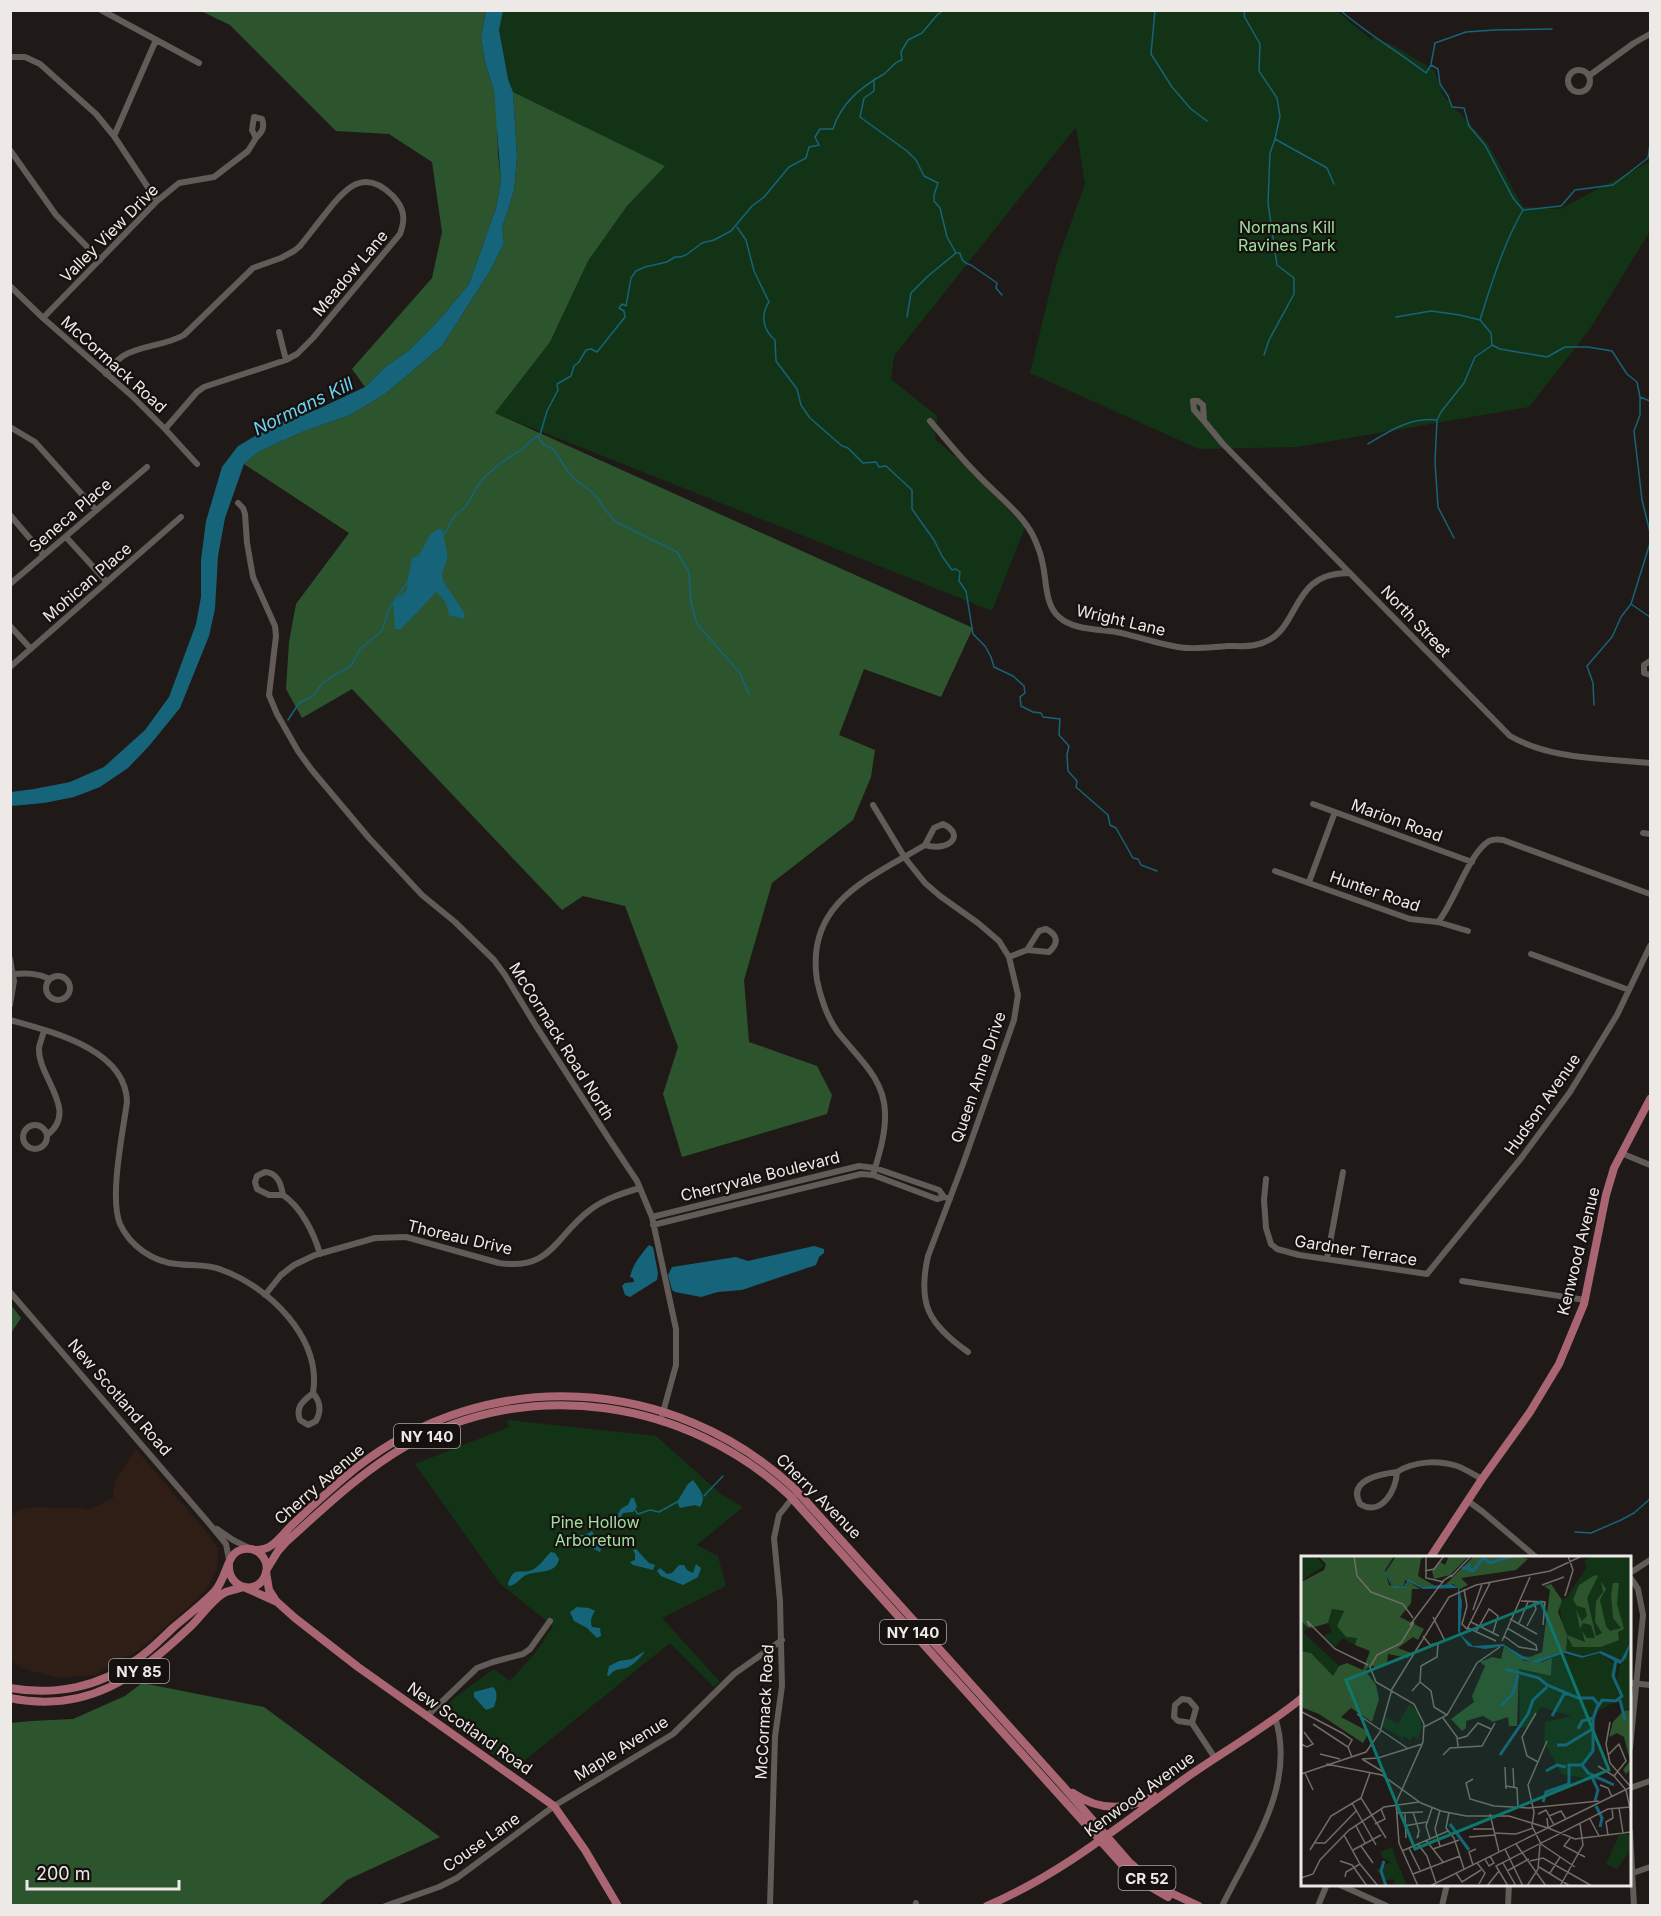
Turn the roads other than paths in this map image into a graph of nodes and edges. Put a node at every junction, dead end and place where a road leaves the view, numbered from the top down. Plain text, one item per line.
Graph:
1 (101, 10) edge
2 (1650, 34) edge
3 (156, 40) junction
4 (10, 57) edge
5 (200, 63) dead end
6 (1590, 75) dead end
7 (114, 136) junction
8 (256, 138) dead end
9 (10, 150) edge
10 (157, 201) junction
11 (100, 260) junction
12 (10, 286) edge
13 (44, 318) junction
14 (279, 332) dead end
15 (286, 360) junction
16 (106, 374) junction
17 (930, 421) dead end
18 (1204, 421) dead end
19 (10, 427) edge
20 (165, 429) junction
21 (197, 464) dead end
22 (147, 467) dead end
23 (238, 502) dead end
24 (96, 510) junction
25 (10, 515) edge
26 (181, 517) dead end
27 (66, 537) junction
28 (44, 555) junction
29 (1350, 573) junction
30 (107, 582) junction
31 (10, 584) edge
32 (10, 626) edge
33 (31, 649) junction
34 (1650, 661) edge
35 (10, 667) edge
36 (1650, 675) edge
37 (1650, 763) edge
38 (1313, 804) dead end
39 (873, 805) dead end
40 (1335, 812) junction
41 (926, 845) junction
42 (905, 858) junction
43 (1472, 862) junction
44 (1275, 871) dead end
45 (1309, 882) junction
46 (1650, 894) edge
47 (1438, 922) junction
48 (1468, 931) dead end
49 (1650, 946) edge
50 (1027, 950) junction
51 (1532, 954) dead end
52 (1009, 957) junction
53 (10, 959) edge
54 (14, 974) junction
55 (50, 979) junction
56 (1629, 990) junction
57 (10, 1005) edge
58 (10, 1020) edge
59 (44, 1030) junction
60 (1650, 1100) edge
61 (47, 1135) junction
62 (1621, 1153) junction
63 (1650, 1164) edge
64 (874, 1171) junction
65 (1343, 1172) dead end
66 (1266, 1179) dead end
67 (640, 1188) junction
68 (782, 1188) junction
69 (283, 1195) junction
70 (947, 1198) junction
71 (716, 1201) junction
72 (717, 1209) junction
73 (652, 1217) junction
74 (653, 1225) junction
75 (320, 1254) junction
76 (1327, 1259) junction
77 (1435, 1265) joint
78 (1462, 1281) dead end
79 (10, 1292) edge
80 (265, 1295) junction
81 (1585, 1300) junction
82 (968, 1352) dead end
83 (313, 1393) junction
84 (662, 1415) junction
85 (1397, 1472) junction
86 (1482, 1479) junction
87 (795, 1495) junction
88 (1468, 1501) junction
89 (207, 1521) junction
90 (253, 1550) junction
91 (1431, 1556) edge
92 (1536, 1556) edge
93 (1650, 1560) edge
94 (229, 1562) junction
95 (266, 1570) junction
96 (1631, 1572) edge
97 (1631, 1580) edge
98 (245, 1587) junction
99 (276, 1601) junction
100 (550, 1621) dead end
101 (782, 1640) junction
102 (1632, 1683) edge
103 (1650, 1685) edge
104 (10, 1688) edge
105 (10, 1698) edge
106 (1301, 1699) edge
107 (1631, 1705) edge
108 (427, 1716) junction
109 (1275, 1717) junction
110 (1192, 1723) junction
111 (1215, 1758) junction
112 (1188, 1777) junction
113 (1650, 1781) edge
114 (1631, 1787) edge
115 (1059, 1788) junction
116 (554, 1806) junction
117 (1103, 1839) junction
118 (1631, 1853) edge
119 (1650, 1867) edge
120 (1633, 1873) junction
121 (1326, 1886) edge
122 (1343, 1886) edge
123 (1447, 1886) edge
124 (1509, 1886) edge
125 (385, 1905) edge
126 (618, 1905) edge
127 (770, 1905) edge
128 (987, 1905) edge
129 (1187, 1905) edge
130 (1199, 1905) edge
131 (1222, 1905) edge
132 (1318, 1905) edge
133 (1387, 1905) edge
134 (1442, 1905) edge
135 (1509, 1905) edge
136 (1634, 1905) edge

1 - 3 street
2 - 6 street
3 - 5 street
3 - 7 street
4 - 7 street
7 - 10 street
8 - 10 street, Valley View Drive
9 - 11 street
10 - 11 street, Valley View Drive
11 - 13 street, Valley View Drive
12 - 13 street, McCormack Road
13 - 16 street, McCormack Road
14 - 15 street
15 - 16 street, Meadow Lane
15 - 20 street, Meadow Lane
16 - 20 street, McCormack Road
17 - 29 street, Wright Lane
18 - 29 street, North Street
19 - 24 street
20 - 21 street, McCormack Road
22 - 24 street, Seneca Place
23 - 67 street, McCormack Road North
24 - 27 street, Seneca Place
25 - 28 street
26 - 30 street, Mohican Place
27 - 28 street, Seneca Place
27 - 30 street
28 - 31 street, Seneca Place
29 - 37 street, North Street
30 - 33 street, Mohican Place
32 - 33 street
33 - 35 street, Mohican Place
34 - 36 street
38 - 40 street, Marion Road
39 - 42 street, Queen Anne Drive
40 - 43 street, Marion Road
40 - 45 street
41 - 41 street
41 - 42 street
42 - 52 street, Queen Anne Drive
42 - 64 street
43 - 46 street
43 - 47 street
44 - 45 street, Hunter Road
45 - 47 street, Hunter Road
47 - 48 street, Hunter Road
49 - 56 street, Hudson Avenue
50 - 50 street
50 - 52 street
51 - 56 street
52 - 70 street, Queen Anne Drive
53 - 54 street
54 - 55 street
54 - 57 street
55 - 55 street
56 - 77 street, Hudson Avenue
58 - 59 street
59 - 61 street
59 - 80 street
60 - 62 main road, Kenwood Avenue
61 - 61 street
62 - 63 street
62 - 81 main road, Kenwood Avenue
64 - 68 street, Cherryvale Boulevard
64 - 70 street
65 - 76 street
66 - 76 street, Gardner Terrace
67 - 73 street, McCormack Road North
67 - 75 street, Thoreau Drive
68 - 71 street, Cherryvale Boulevard
68 - 72 street, Cherryvale Boulevard
69 - 69 street
69 - 75 street
70 - 82 street, Queen Anne Drive
71 - 72 street
71 - 73 street, Cherryvale Boulevard
72 - 74 street, Cherryvale Boulevard
73 - 74 street, McCormack Road North
74 - 84 street, McCormack Road North
75 - 80 street, Thoreau Drive
76 - 77 street, Gardner Terrace
78 - 81 street
79 - 89 street, New Scotland Road
80 - 83 street
81 - 86 main road, Kenwood Avenue
83 - 83 street
84 - 87 main road, Cherry Avenue / NY 140
84 - 90 main road, Cherry Avenue / NY 140
84 - 95 main road, Cherry Avenue / NY 140
85 - 85 street
85 - 86 street
86 - 88 main road, Kenwood Avenue
87 - 101 street, McCormack Road
87 - 115 main road, Cherry Avenue / NY 140
88 - 91 main road, Kenwood Avenue
88 - 92 street
89 - 90 street, New Scotland Road
89 - 94 street, New Scotland Road
90 - 94 main road
90 - 95 main road
93 - 96 street
94 - 98 main road
94 - 104 main road, NY 85
95 - 98 main road
95 - 99 main road, New Scotland Road
97 - 102 street
98 - 99 main road, New Scotland Road
98 - 105 main road, NY 85
99 - 108 main road, New Scotland Road
100 - 108 street
101 - 116 street, Maple Avenue
101 - 127 street, McCormack Road
102 - 103 street
102 - 107 street
106 - 109 main road, Kenwood Avenue / NY 140
108 - 116 main road, New Scotland Road
109 - 111 main road, Kenwood Avenue / NY 140
109 - 131 street
110 - 110 street
110 - 111 street
111 - 112 main road, Kenwood Avenue / NY 140
112 - 115 main road, NY 140
112 - 117 main road, Kenwood Avenue / NY 140
113 - 114 street
115 - 117 main road, Cherry Avenue / CR 52
116 - 125 street, Couse Lane
116 - 126 main road, New Scotland Road
117 - 128 main road, Kenwood Avenue
117 - 129 main road, Cherry Avenue / CR 52
117 - 130 main road, Cherry Avenue / CR 52
118 - 120 street
119 - 120 street
120 - 136 street
121 - 132 street
122 - 133 street
123 - 134 street
124 - 135 street

